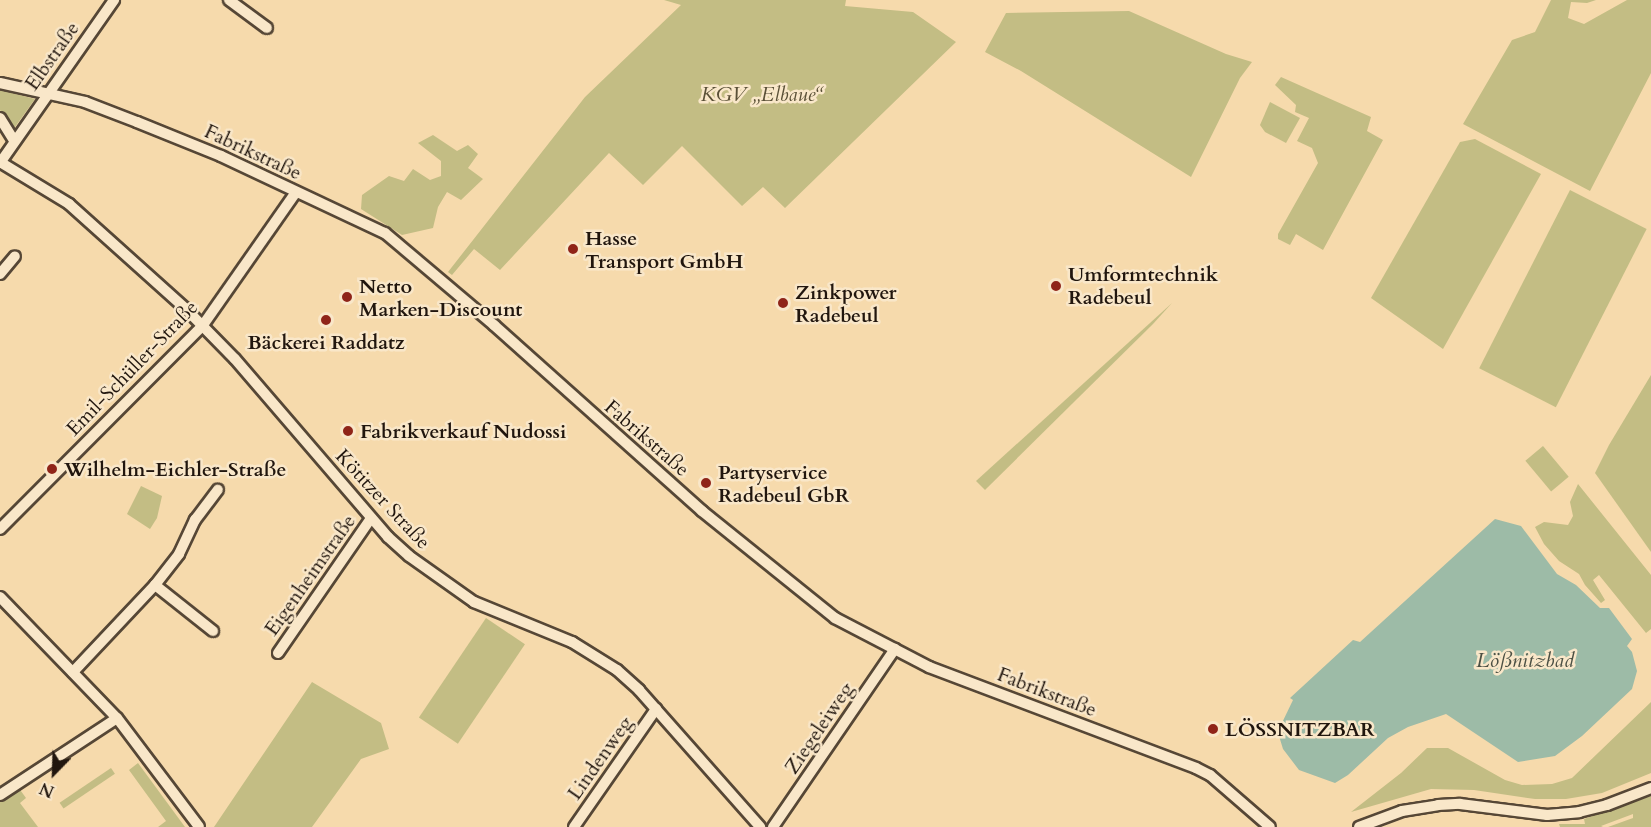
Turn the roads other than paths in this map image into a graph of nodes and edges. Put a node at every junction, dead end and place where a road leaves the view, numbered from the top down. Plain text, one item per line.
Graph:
1 (114, 0) edge
2 (229, 0) edge
3 (267, 28) dead end
4 (0, 83) edge
5 (48, 93) junction
6 (0, 118) edge
7 (14, 140) junction
8 (0, 163) edge
9 (296, 192) junction
10 (15, 256) dead end
11 (0, 274) edge
12 (203, 325) junction
13 (218, 490) dead end
14 (372, 518) junction
15 (0, 529) edge
16 (155, 585) junction
17 (0, 597) edge
18 (213, 631) dead end
19 (895, 649) junction
20 (278, 653) dead end
21 (73, 672) junction
22 (656, 709) junction
23 (117, 718) junction
24 (1651, 788) edge
25 (0, 795) edge
26 (199, 827) edge
27 (574, 827) edge
28 (760, 827) edge
29 (773, 827) edge
30 (1270, 827) edge
31 (1359, 827) edge

1 - 5 street, Elbstraße
2 - 3 street
4 - 5 street, Fabrikstraße
5 - 7 street, Elbstraße
5 - 9 street, Fabrikstraße
6 - 7 street
7 - 8 street, Elbstraße
8 - 12 street, Kötitzer Straße
9 - 12 street, Emil-Schüller-Straße
9 - 19 street, Fabrikstraße
10 - 11 street
12 - 14 street, Kötitzer Straße
12 - 15 street, Emil-Schüller-Straße
13 - 16 street
14 - 20 street, Eigenheimstraße
14 - 22 street, Kötitzer Straße
16 - 18 street
16 - 21 street
17 - 21 street
19 - 29 street, Ziegeleiweg
19 - 30 street, Fabrikstraße
21 - 23 street
22 - 27 street, Lindenweg
22 - 28 street, Kötitzer Straße
23 - 25 street
23 - 26 street
24 - 31 street

